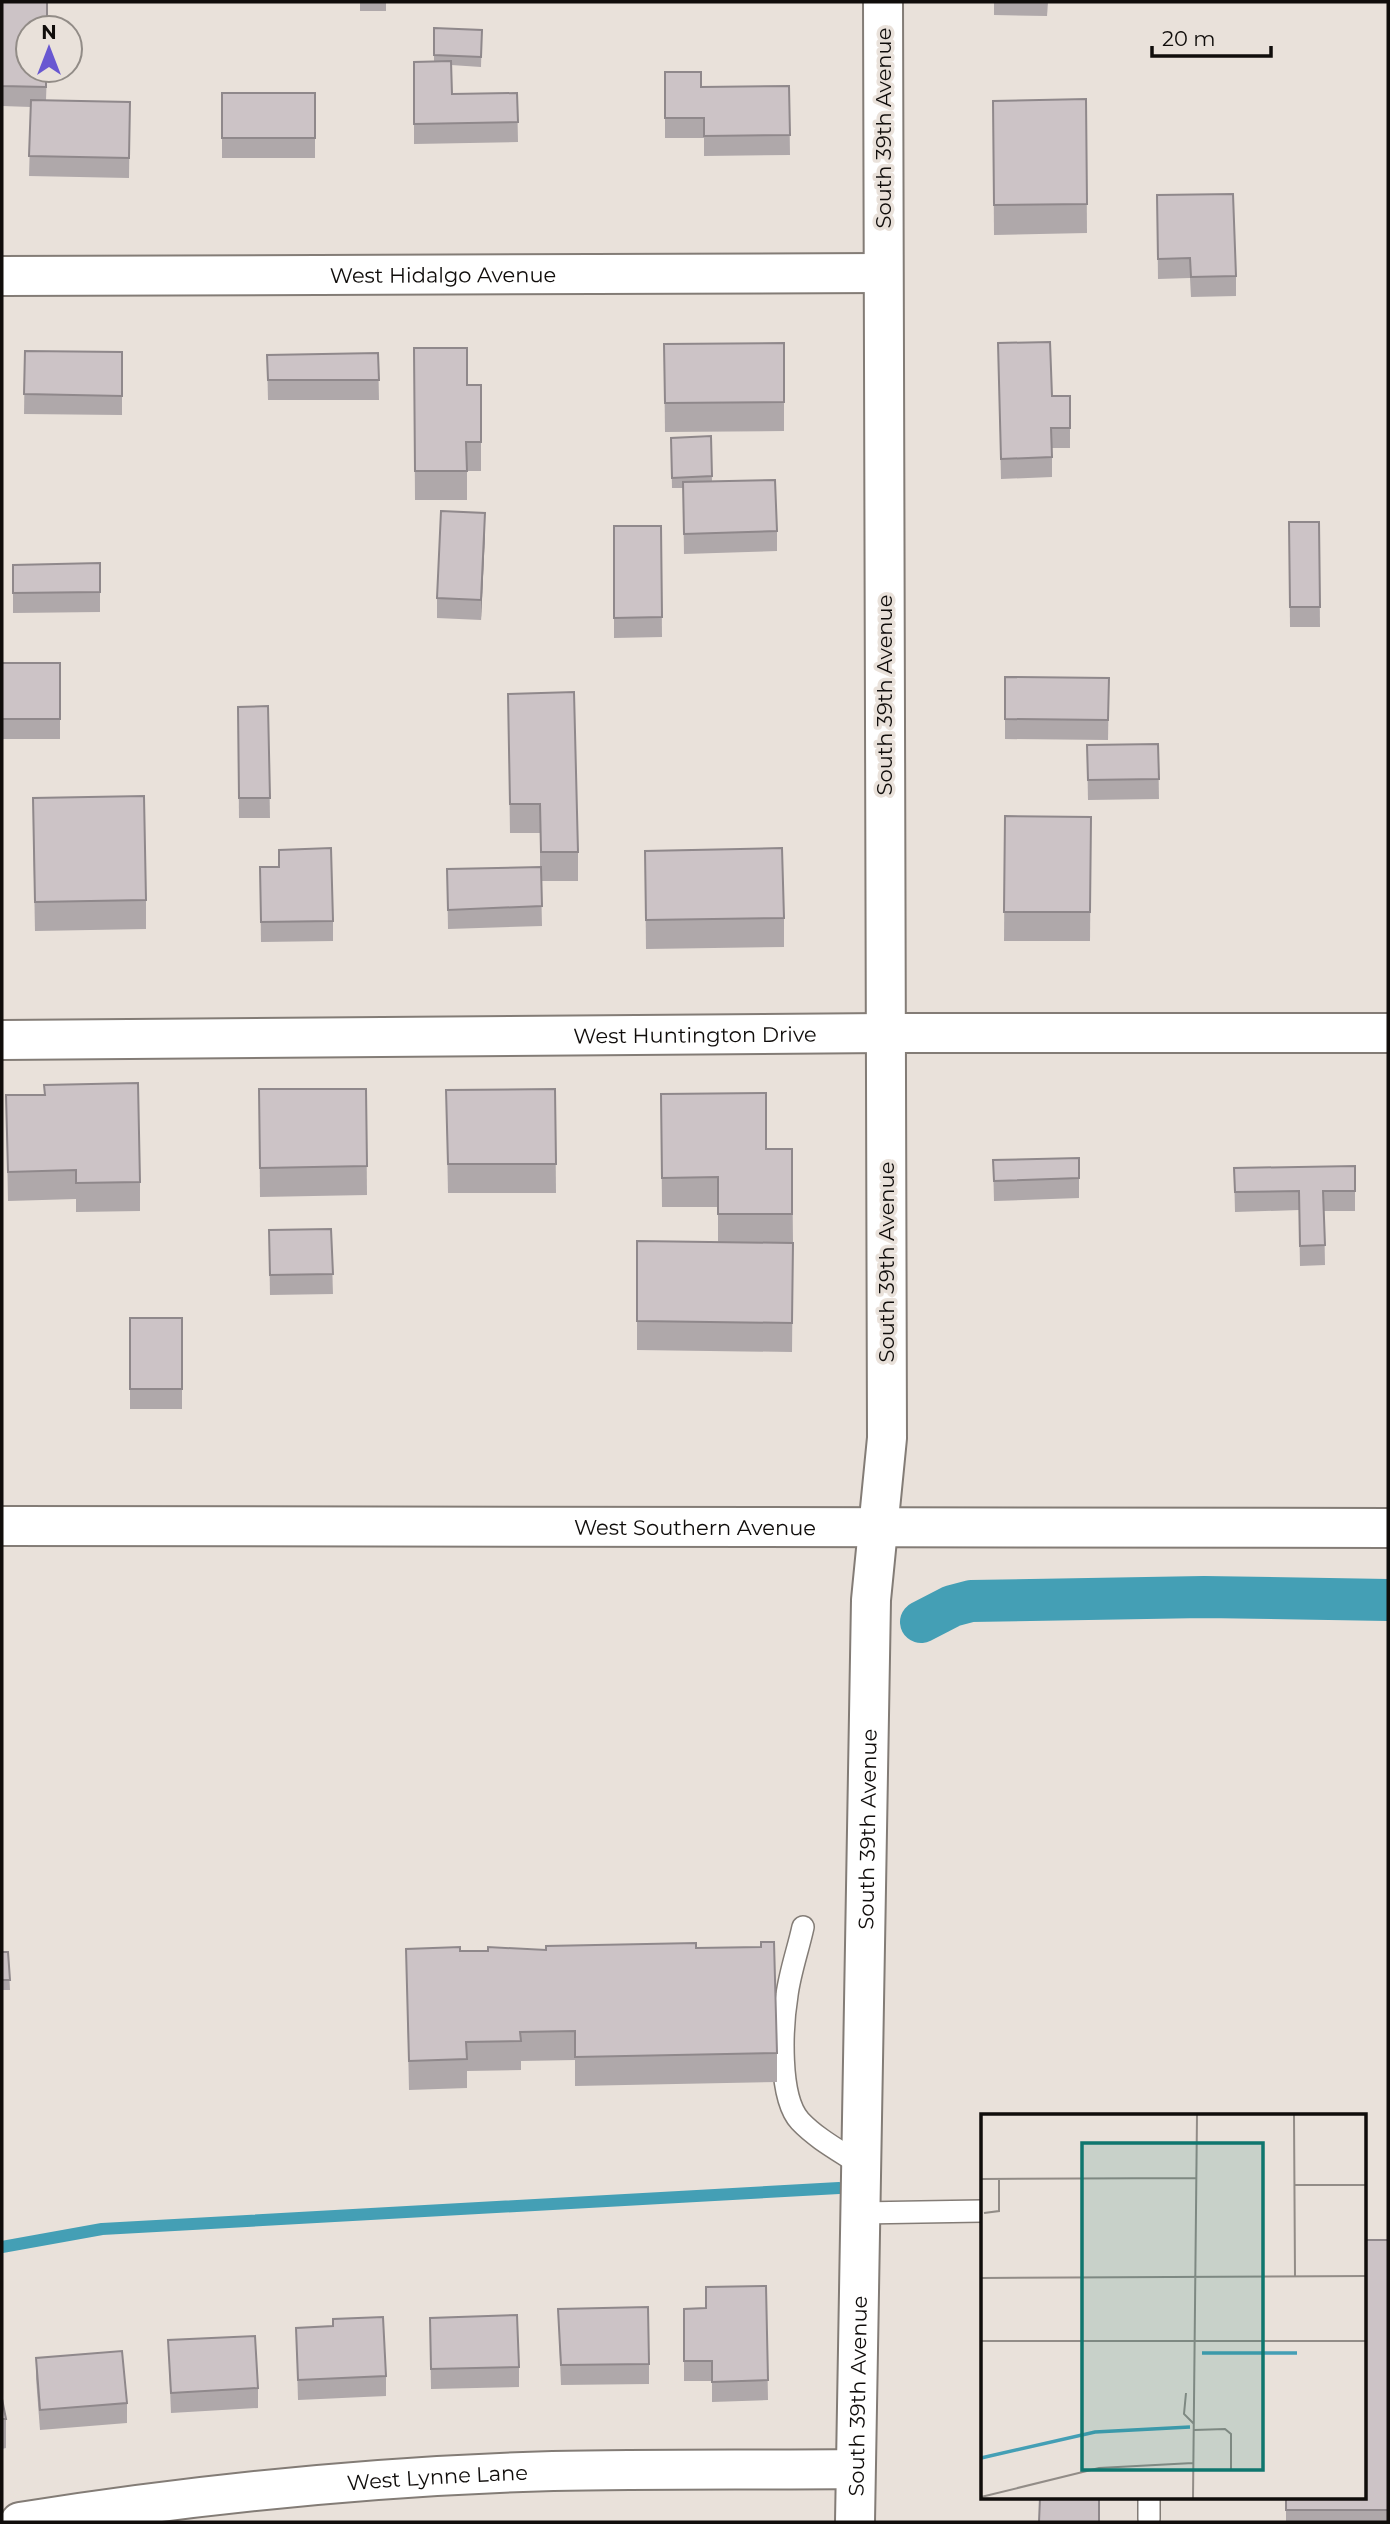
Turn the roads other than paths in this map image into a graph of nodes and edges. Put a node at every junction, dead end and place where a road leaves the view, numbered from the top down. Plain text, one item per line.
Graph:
1 (883, 2) edge
2 (883, 273) junction
3 (2, 276) edge
4 (885, 1034) junction
5 (1388, 1034) edge
6 (2, 1040) edge
7 (2, 1527) edge
8 (878, 1528) junction
9 (1388, 1528) edge
10 (803, 1927) dead end
11 (861, 2165) junction
12 (981, 2211) edge
13 (860, 2213) junction
14 (855, 2469) junction
15 (20, 2522) edge
16 (855, 2522) edge

1 - 2 street, South 39th Avenue
2 - 3 street, West Hidalgo Avenue
2 - 4 street, South 39th Avenue
4 - 5 street, West Huntington Drive
4 - 6 street, West Huntington Drive
4 - 8 street, South 39th Avenue
7 - 8 street, West Southern Avenue
8 - 9 street, West Southern Avenue
8 - 11 street, South 39th Avenue
10 - 11 lane
11 - 13 street, South 39th Avenue
12 - 13 lane
13 - 14 street, South 39th Avenue
14 - 15 street, West Lynne Lane
14 - 16 street, South 39th Avenue

